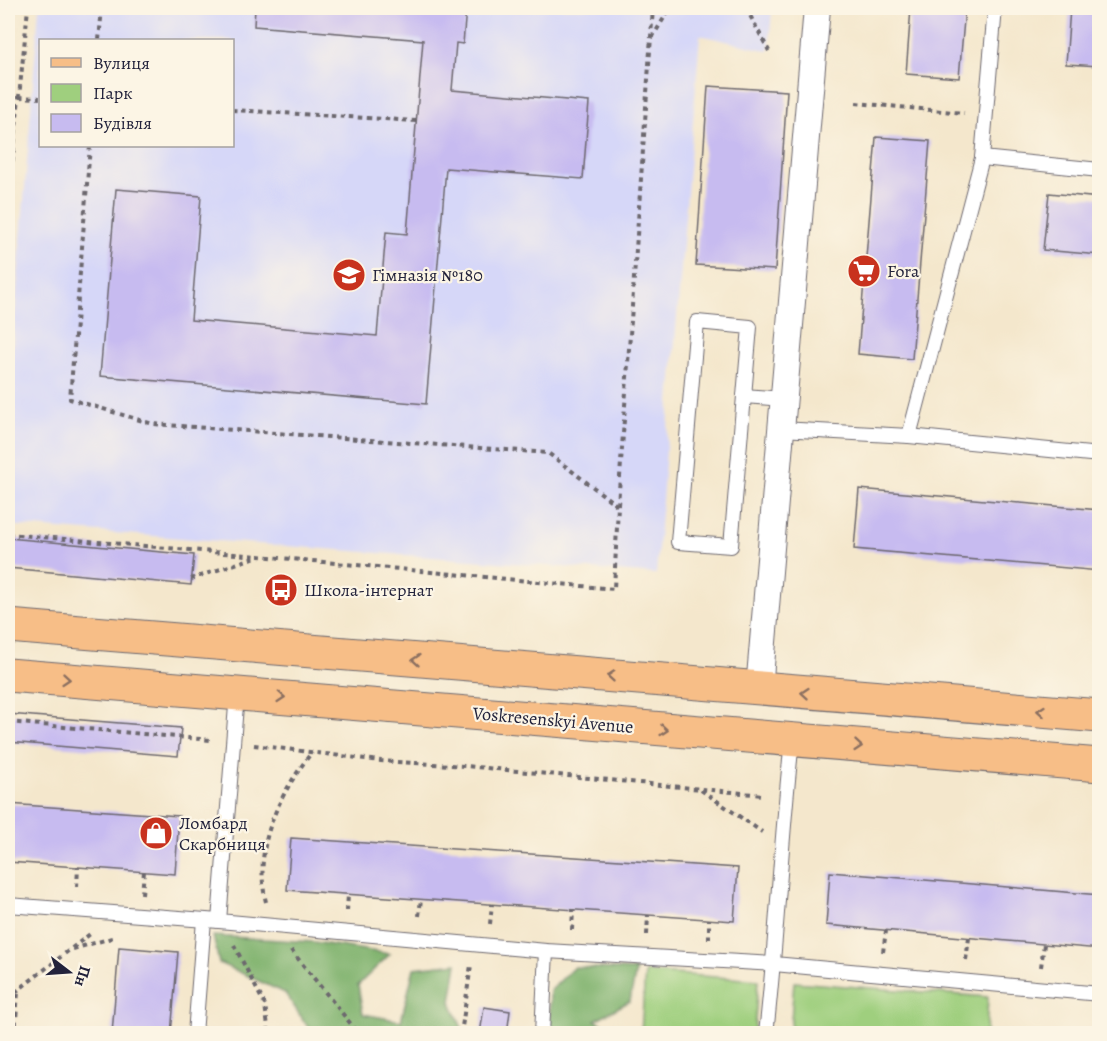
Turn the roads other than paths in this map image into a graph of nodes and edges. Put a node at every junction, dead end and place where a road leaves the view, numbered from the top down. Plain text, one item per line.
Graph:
1 (817, 8) edge
2 (995, 8) edge
3 (982, 158) junction
4 (1100, 170) edge
5 (744, 396) junction
6 (783, 399) junction
7 (781, 429) junction
8 (909, 436) junction
9 (1100, 455) edge
10 (8, 626) edge
11 (8, 675) edge
12 (759, 689) junction
13 (237, 693) junction
14 (1100, 716) edge
15 (792, 741) junction
16 (1100, 765) edge
17 (8, 905) edge
18 (204, 920) junction
19 (219, 921) junction
20 (546, 951) junction
21 (774, 964) junction
22 (1100, 994) edge
23 (195, 1034) edge
24 (542, 1034) edge
25 (766, 1034) edge

1 - 6 street
2 - 3 lane
3 - 4 lane
3 - 8 lane
5 - 5 lane
5 - 6 lane
6 - 7 street
7 - 8 lane
7 - 12 street
8 - 9 lane
12 -> 10 main road
11 -> 13 main road, Voskresenskyi Avenue
14 -> 12 main road
13 -> 15 main road, Voskresenskyi Avenue
13 - 19 lane
15 -> 16 main road, Voskresenskyi Avenue
15 - 21 lane
17 - 18 lane
18 - 19 lane
18 - 23 lane
19 - 20 lane
20 - 21 lane
20 - 24 lane
21 - 22 lane
21 - 25 lane

